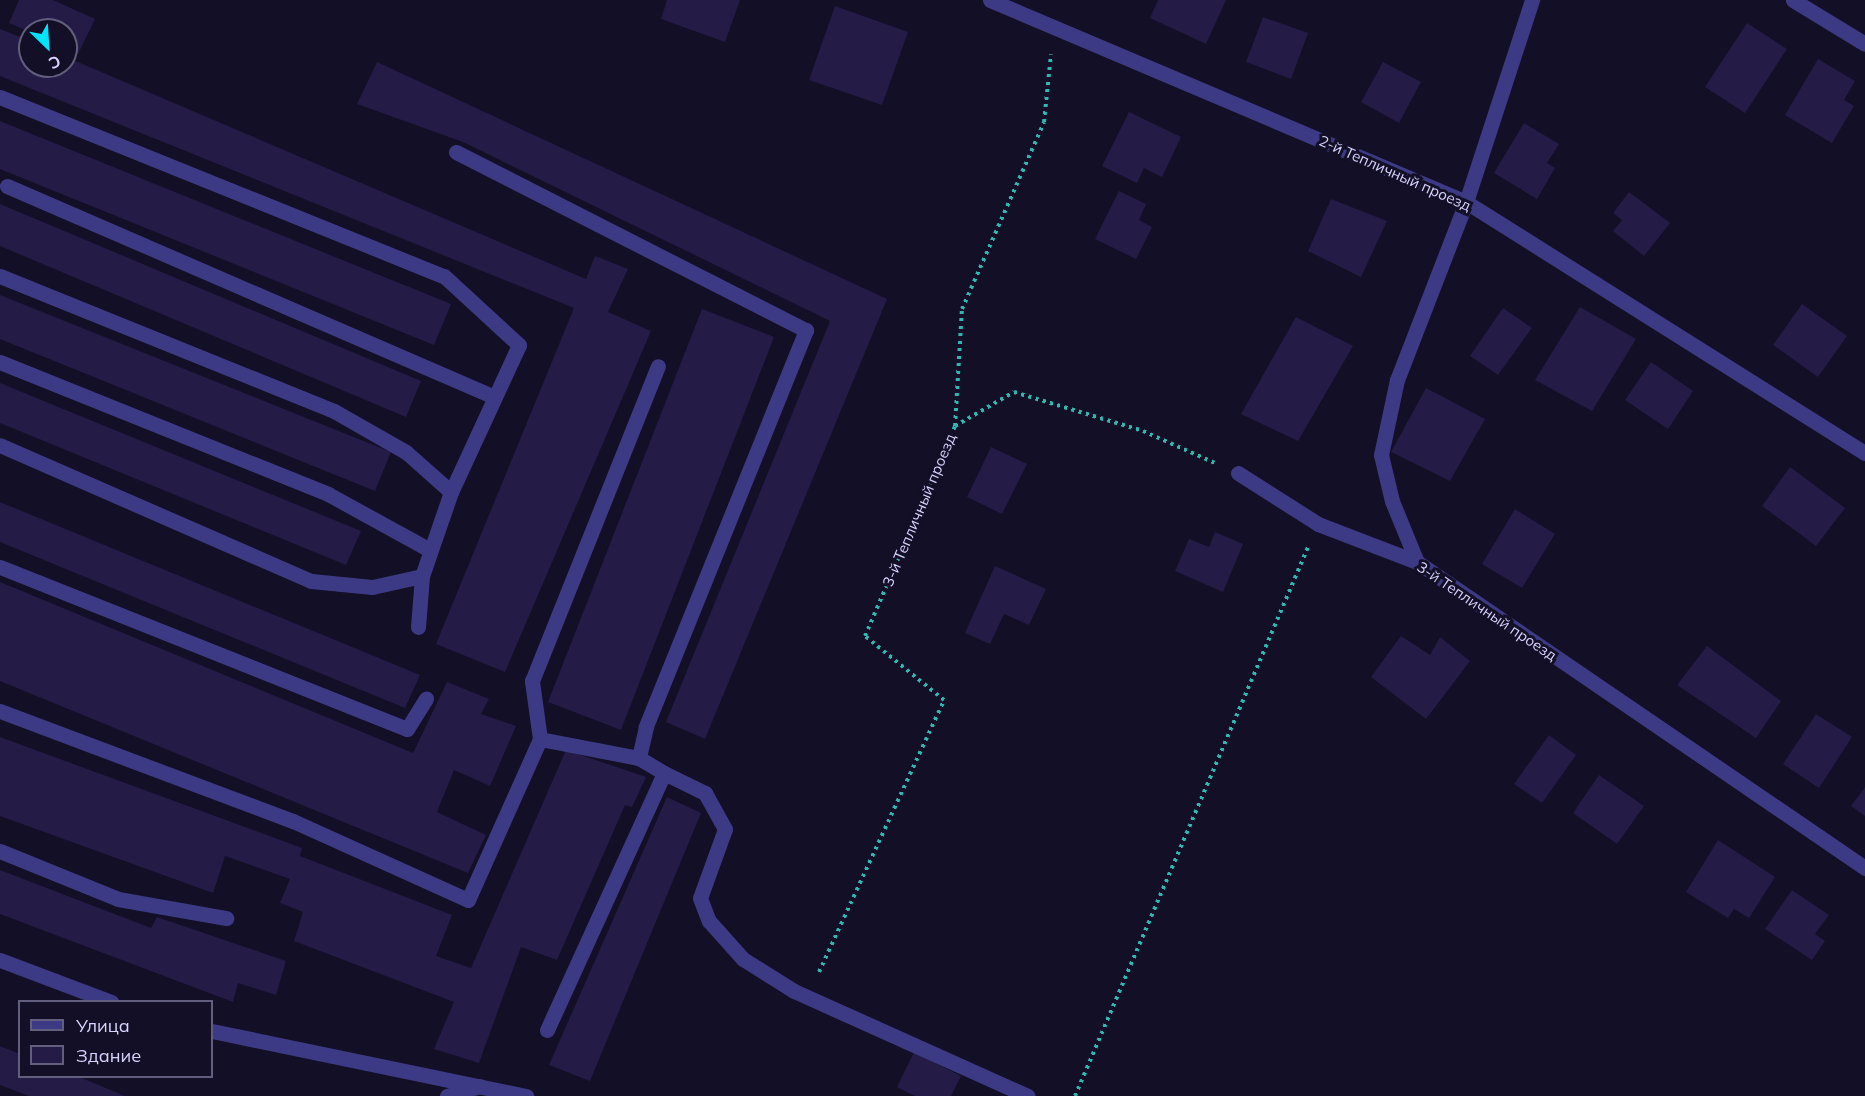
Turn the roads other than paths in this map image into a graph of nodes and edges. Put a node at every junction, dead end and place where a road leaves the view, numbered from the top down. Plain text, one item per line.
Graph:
1 (990, 0) edge
2 (1532, 0) edge
3 (1793, 0) edge
4 (1865, 44) edge
5 (0, 97) edge
6 (456, 152) dead end
7 (7, 186) dead end
8 (1466, 202) junction
9 (0, 276) edge
10 (0, 362) edge
11 (658, 366) dead end
12 (492, 396) junction
13 (0, 445) edge
14 (1865, 453) edge
15 (1238, 473) road end
16 (451, 492) junction
17 (430, 550) junction
18 (1417, 562) junction
19 (0, 567) edge
20 (422, 576) junction
21 (418, 627) dead end
22 (426, 699) dead end
23 (0, 711) edge
24 (540, 739) junction
25 (639, 758) junction
26 (664, 773) junction
27 (0, 851) edge
28 (1865, 868) edge
29 (226, 918) dead end
30 (0, 960) edge
31 (106, 1000) edge
32 (547, 1030) dead end
33 (213, 1031) edge
34 (483, 1085) junction
35 (447, 1096) edge
36 (526, 1096) edge
37 (1028, 1096) edge

1 - 8 street, 2-й Тепличный проезд
2 - 8 street
3 - 4 street
5 - 12 street
6 - 25 street
7 - 12 street
8 - 14 street, 2-й Тепличный проезд
8 - 18 street
9 - 16 street
10 - 17 street
11 - 24 street
12 - 16 street
13 - 20 street
15 - 18 street, 3-й Тепличный проезд
16 - 17 street
17 - 20 street
18 - 28 street, 3-й Тепличный проезд
19 - 22 street
20 - 21 street
23 - 24 street
24 - 25 street
25 - 26 street
26 - 32 street
26 - 37 street
27 - 29 street
30 - 31 street
33 - 34 street
34 - 35 street
34 - 36 street

